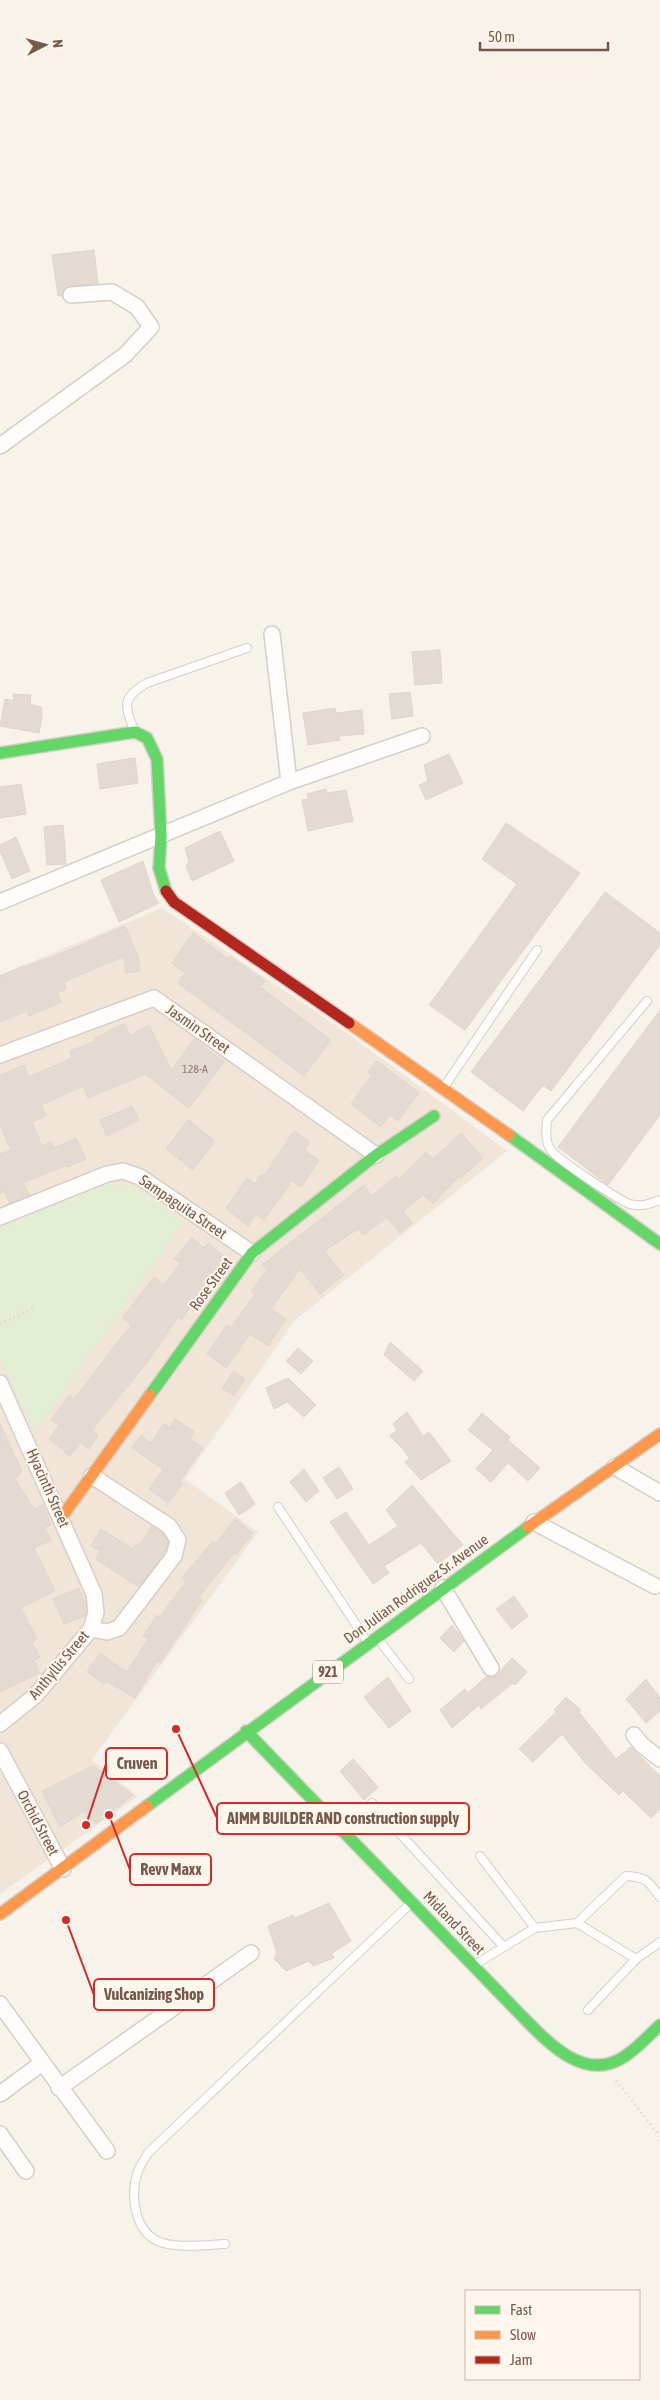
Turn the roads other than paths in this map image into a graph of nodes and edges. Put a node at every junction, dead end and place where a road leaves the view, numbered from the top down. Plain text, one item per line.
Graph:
1 (71, 295) dead end
2 (0, 446) edge
3 (272, 634) dead end
4 (247, 648) dead end
5 (135, 732) junction
6 (422, 736) dead end
7 (0, 753) edge
8 (289, 782) junction
9 (161, 836) junction
10 (0, 902) edge
11 (537, 950) dead end
12 (647, 1001) dead end
13 (0, 1055) edge
14 (442, 1089) junction
15 (434, 1116) dead end
16 (376, 1155) junction
17 (660, 1200) edge
18 (0, 1217) edge
19 (660, 1244) edge
20 (252, 1253) junction
21 (0, 1383) edge
22 (660, 1434) edge
23 (615, 1467) junction
24 (92, 1476) junction
25 (660, 1493) edge
26 (278, 1507) dead end
27 (61, 1518) junction
28 (534, 1522) junction
29 (655, 1586) dead end
30 (443, 1588) junction
31 (94, 1594) joint
32 (90, 1629) junction
33 (372, 1640) junction
34 (491, 1668) dead end
35 (409, 1679) dead end
36 (0, 1724) edge
37 (246, 1731) junction
38 (634, 1735) dead end
39 (0, 1751) edge
40 (660, 1759) edge
41 (372, 1802) dead end
42 (480, 1856) dead end
43 (63, 1869) junction
44 (660, 1897) edge
45 (412, 1901) junction
46 (0, 1914) edge
47 (577, 1923) junction
48 (534, 1928) junction
49 (660, 1942) edge
50 (504, 1947) junction
51 (251, 1953) dead end
52 (636, 1959) junction
53 (474, 1965) junction
54 (0, 2004) edge
55 (588, 2010) dead end
56 (660, 2025) edge
57 (42, 2063) junction
58 (59, 2088) junction
59 (0, 2094) edge
60 (0, 2134) edge
61 (107, 2151) dead end
62 (26, 2171) dead end
63 (225, 2244) dead end

1 - 2 street
3 - 8 street
4 - 5 lane
5 - 7 street
5 - 9 street
6 - 8 street
8 - 9 street
9 - 10 street
9 - 14 street
11 - 14 lane
12 - 17 lane
13 - 16 street, Jasmin Street
14 - 19 street
15 - 16 street, Rose Street
16 - 20 street, Rose Street
18 - 20 street, Sampaguita Street
20 - 24 street, Rose Street
21 - 27 street, Hyacinth Street
22 - 23 street, Don Julian Rodriguez Sr. Avenue / 921
23 - 25 street
23 - 28 street, Don Julian Rodriguez Sr. Avenue / 921
24 - 27 street, Rose Street
24 - 32 street
26 - 33 lane
27 - 31 street, Hyacinth Street
28 - 29 street
28 - 30 street, Don Julian Rodriguez Sr. Avenue / 921
30 - 33 street, Don Julian Rodriguez Sr. Avenue / 921
30 - 34 street
31 - 32 street, Anthyllis Street
32 - 36 street, Anthyllis Street
33 - 35 lane
33 - 37 street, Don Julian Rodriguez Sr. Avenue / 921
37 - 43 street, Don Julian Rodriguez Sr. Avenue / 921
37 - 45 street, Midland Street
38 - 40 street
39 - 43 street, Orchid Street
41 - 50 lane
42 - 48 lane
43 - 46 street, Don Julian Rodriguez Sr. Avenue / 921
44 - 47 lane
45 - 53 street, Midland Street
45 - 63 lane
47 - 48 lane
47 - 52 lane
48 - 50 lane
49 - 52 lane
50 - 53 lane
51 - 58 street
52 - 55 lane
53 - 56 street, Midland Street
54 - 57 street
57 - 58 street
57 - 59 street
58 - 61 street
60 - 62 street

